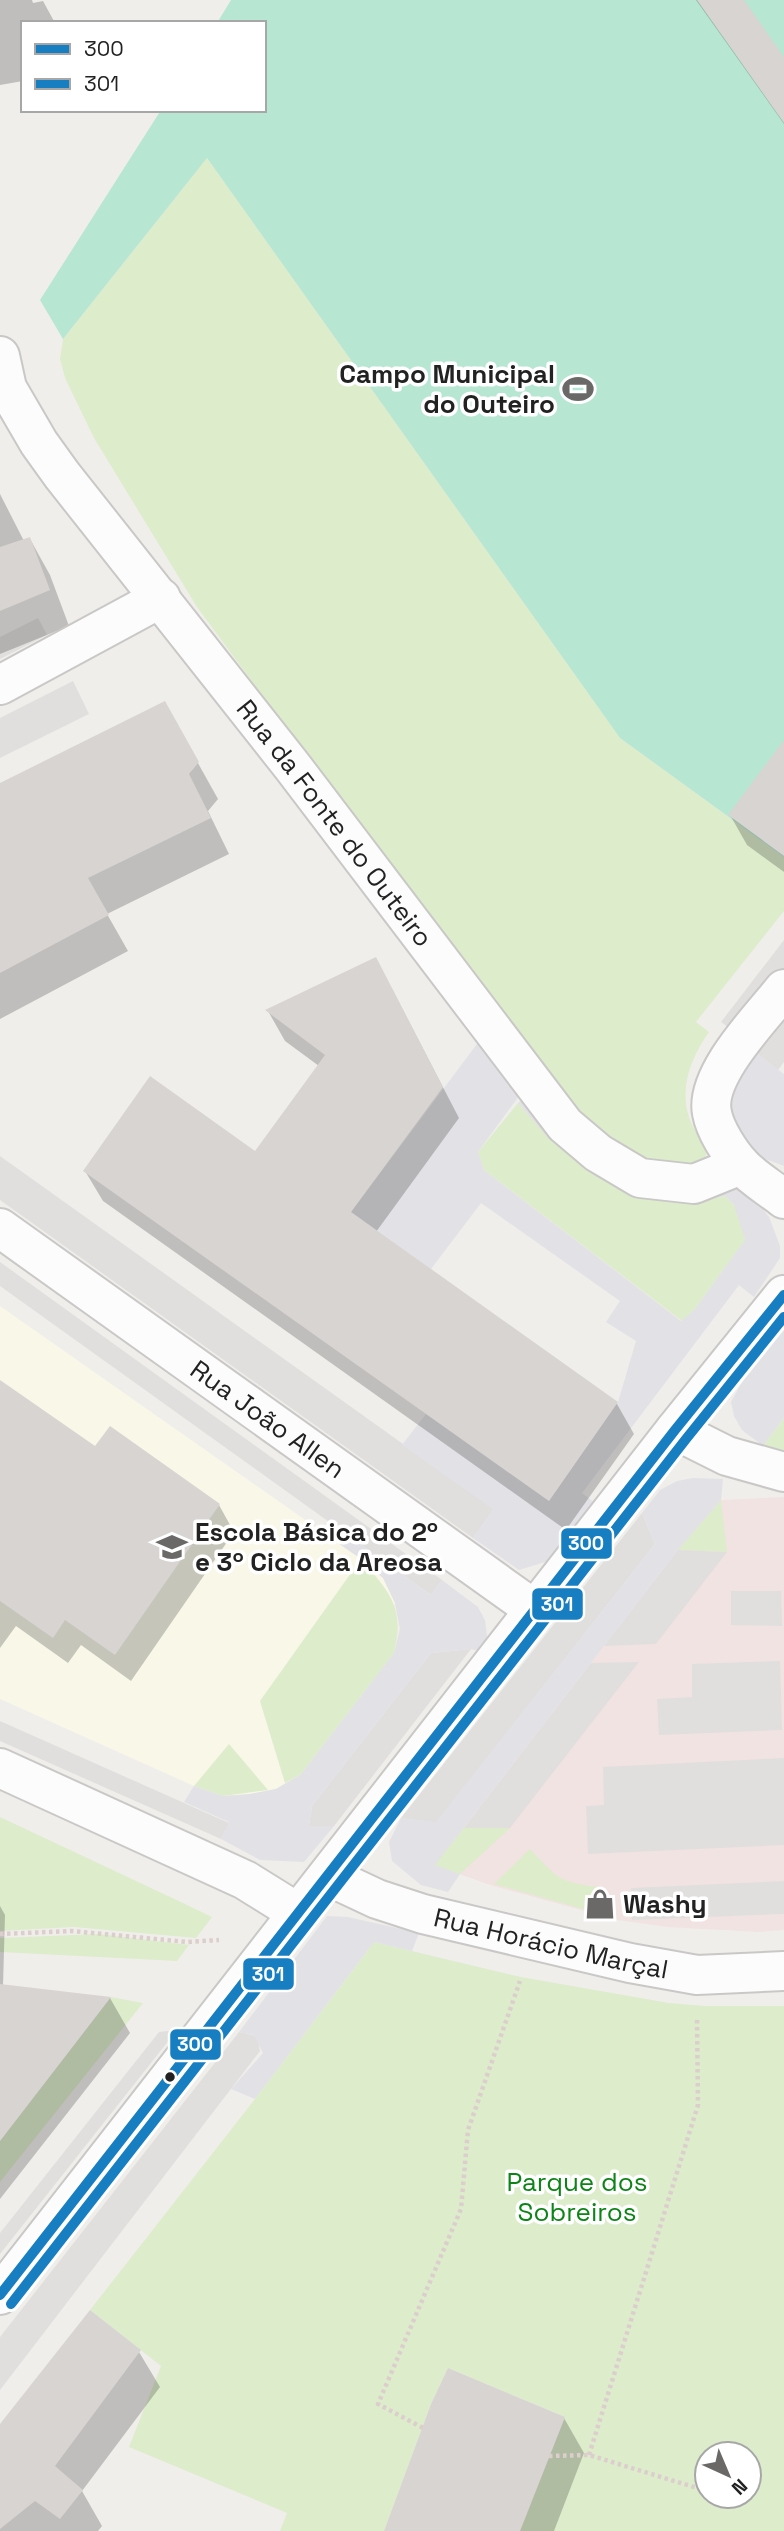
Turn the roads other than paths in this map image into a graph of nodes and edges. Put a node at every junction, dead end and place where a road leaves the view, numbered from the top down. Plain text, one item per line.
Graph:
1 (3, 378) edge
2 (161, 598) junction
3 (0, 685) edge
4 (784, 989) edge
5 (741, 1166) junction
6 (784, 1199) edge
7 (0, 1228) edge
8 (784, 1295) edge
9 (675, 1430) junction
10 (784, 1472) edge
11 (535, 1610) junction
12 (0, 1768) edge
13 (328, 1876) junction
14 (298, 1913) junction
15 (784, 1971) edge
16 (0, 2295) edge

1 - 2 street, Rua da Fonte do Outeiro
2 - 3 street
2 - 5 street, Rua da Fonte do Outeiro
4 - 5 street
5 - 6 street
7 - 11 street, Rua João Allen
8 - 9 street
9 - 10 street
9 - 11 street
11 - 13 street
12 - 14 street
13 - 14 street
13 - 15 street, Rua Horácio Marçal
14 - 16 street

